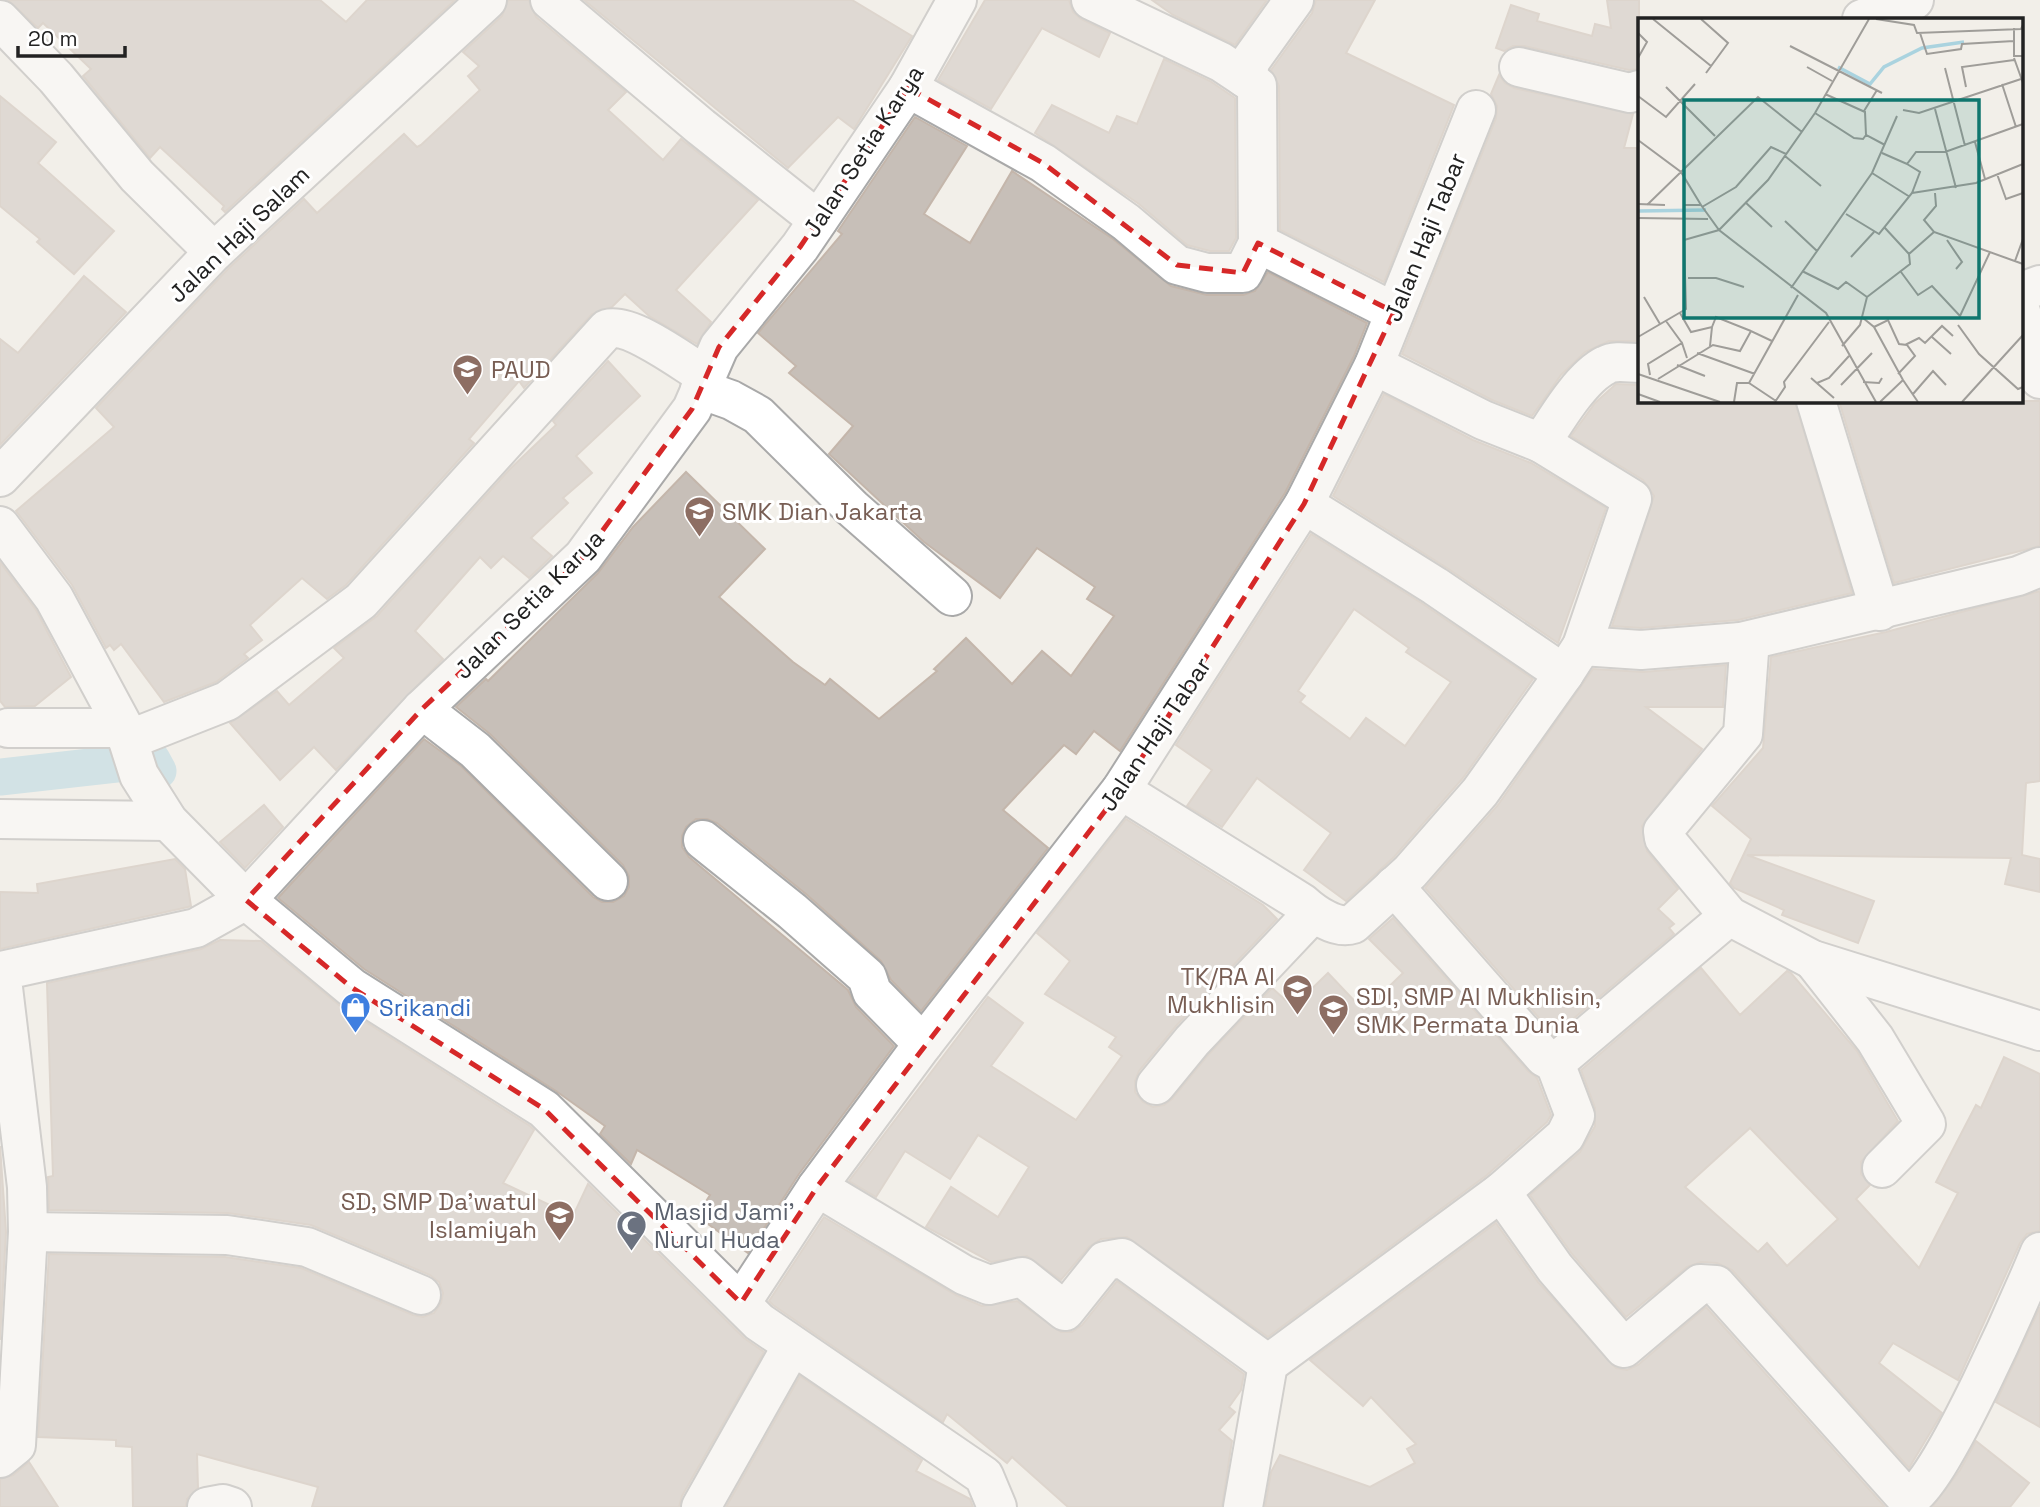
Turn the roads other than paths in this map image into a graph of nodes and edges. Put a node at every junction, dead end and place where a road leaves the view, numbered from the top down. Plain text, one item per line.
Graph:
1 (487, 0) edge
2 (550, 0) edge
3 (957, 0) edge
4 (1294, 0) edge
5 (1914, 0) edge
6 (1101, 4) edge
7 (1866, 14) edge
8 (0, 20) edge
9 (1519, 67) dead end
10 (1245, 78) junction
11 (908, 88) junction
12 (1638, 90) edge
13 (1476, 110) dead end
14 (818, 220) junction
15 (1258, 243) junction
16 (214, 252) junction
17 (2040, 285) edge
18 (2022, 292) edge
19 (1394, 312) junction
20 (2022, 316) edge
21 (1638, 363) edge
22 (1374, 365) junction
23 (2040, 379) edge
24 (703, 383) junction
25 (1816, 402) edge
26 (1541, 443) junction
27 (0, 477) edge
28 (1304, 504) junction
29 (0, 526) edge
30 (2040, 567) edge
31 (952, 596) dead end
32 (1880, 611) junction
33 (1741, 642) junction
34 (1573, 660) junction
35 (422, 709) junction
36 (8, 728) dead end
37 (130, 747) junction
38 (1121, 790) junction
39 (0, 819) edge
40 (168, 821) junction
41 (704, 840) dead end
42 (608, 881) dead end
43 (1394, 886) junction
44 (246, 900) junction
45 (1313, 913) junction
46 (1729, 916) junction
47 (1813, 960) junction
48 (2040, 1031) edge
49 (923, 1044) junction
50 (1555, 1063) junction
51 (1156, 1085) dead end
52 (1882, 1168) dead end
53 (13, 1187) edge
54 (817, 1187) junction
55 (1500, 1192) junction
56 (28, 1232) junction
57 (2040, 1252) edge
58 (421, 1294) dead end
59 (741, 1303) junction
60 (792, 1346) junction
61 (1268, 1364) junction
62 (0, 1458) edge
63 (1913, 1502) edge
64 (207, 1507) edge
65 (232, 1507) edge
66 (701, 1507) edge
67 (997, 1507) edge
68 (1243, 1507) edge

1 - 16 street, Jalan Haji Salam
2 - 14 street
3 - 11 street, Jalan Setia Karya
4 - 10 street
5 - 7 street
6 - 10 street
8 - 16 street
9 - 12 street
10 - 15 street
11 - 14 street, Jalan Setia Karya
11 - 15 street
13 - 19 street, Jalan Haji Tabar
14 - 24 street, Jalan Setia Karya
15 - 19 street
16 - 27 street, Jalan Haji Salam
17 - 18 street
19 - 22 street, Jalan Haji Tabar
20 - 23 street
21 - 26 street
22 - 26 street
22 - 28 street, Jalan Haji Tabar
24 - 31 street
24 - 35 street, Jalan Setia Karya
24 - 37 street
25 - 32 street
26 - 34 street
28 - 34 street
28 - 38 street, Jalan Haji Tabar
29 - 37 street
30 - 32 street
32 - 33 street
33 - 34 street
33 - 46 street
34 - 43 street
35 - 42 street
35 - 44 street, Jalan Setia Karya
36 - 37 street
37 - 40 street
38 - 45 street
38 - 49 street, Jalan Haji Tabar
39 - 40 street
40 - 44 street
41 - 49 street
43 - 45 street
43 - 50 street
44 - 53 street, Jalan Setia Karya
44 - 59 street
45 - 51 street
46 - 47 street
46 - 50 street
47 - 48 street
47 - 52 street
49 - 54 street, Jalan Haji Tabar
50 - 55 street
53 - 56 street
54 - 59 street, Jalan Haji Tabar
54 - 61 street
55 - 61 street
55 - 63 street
56 - 58 street
56 - 62 street
57 - 63 street
59 - 60 street
60 - 66 street
60 - 67 street
61 - 68 street
64 - 65 street

